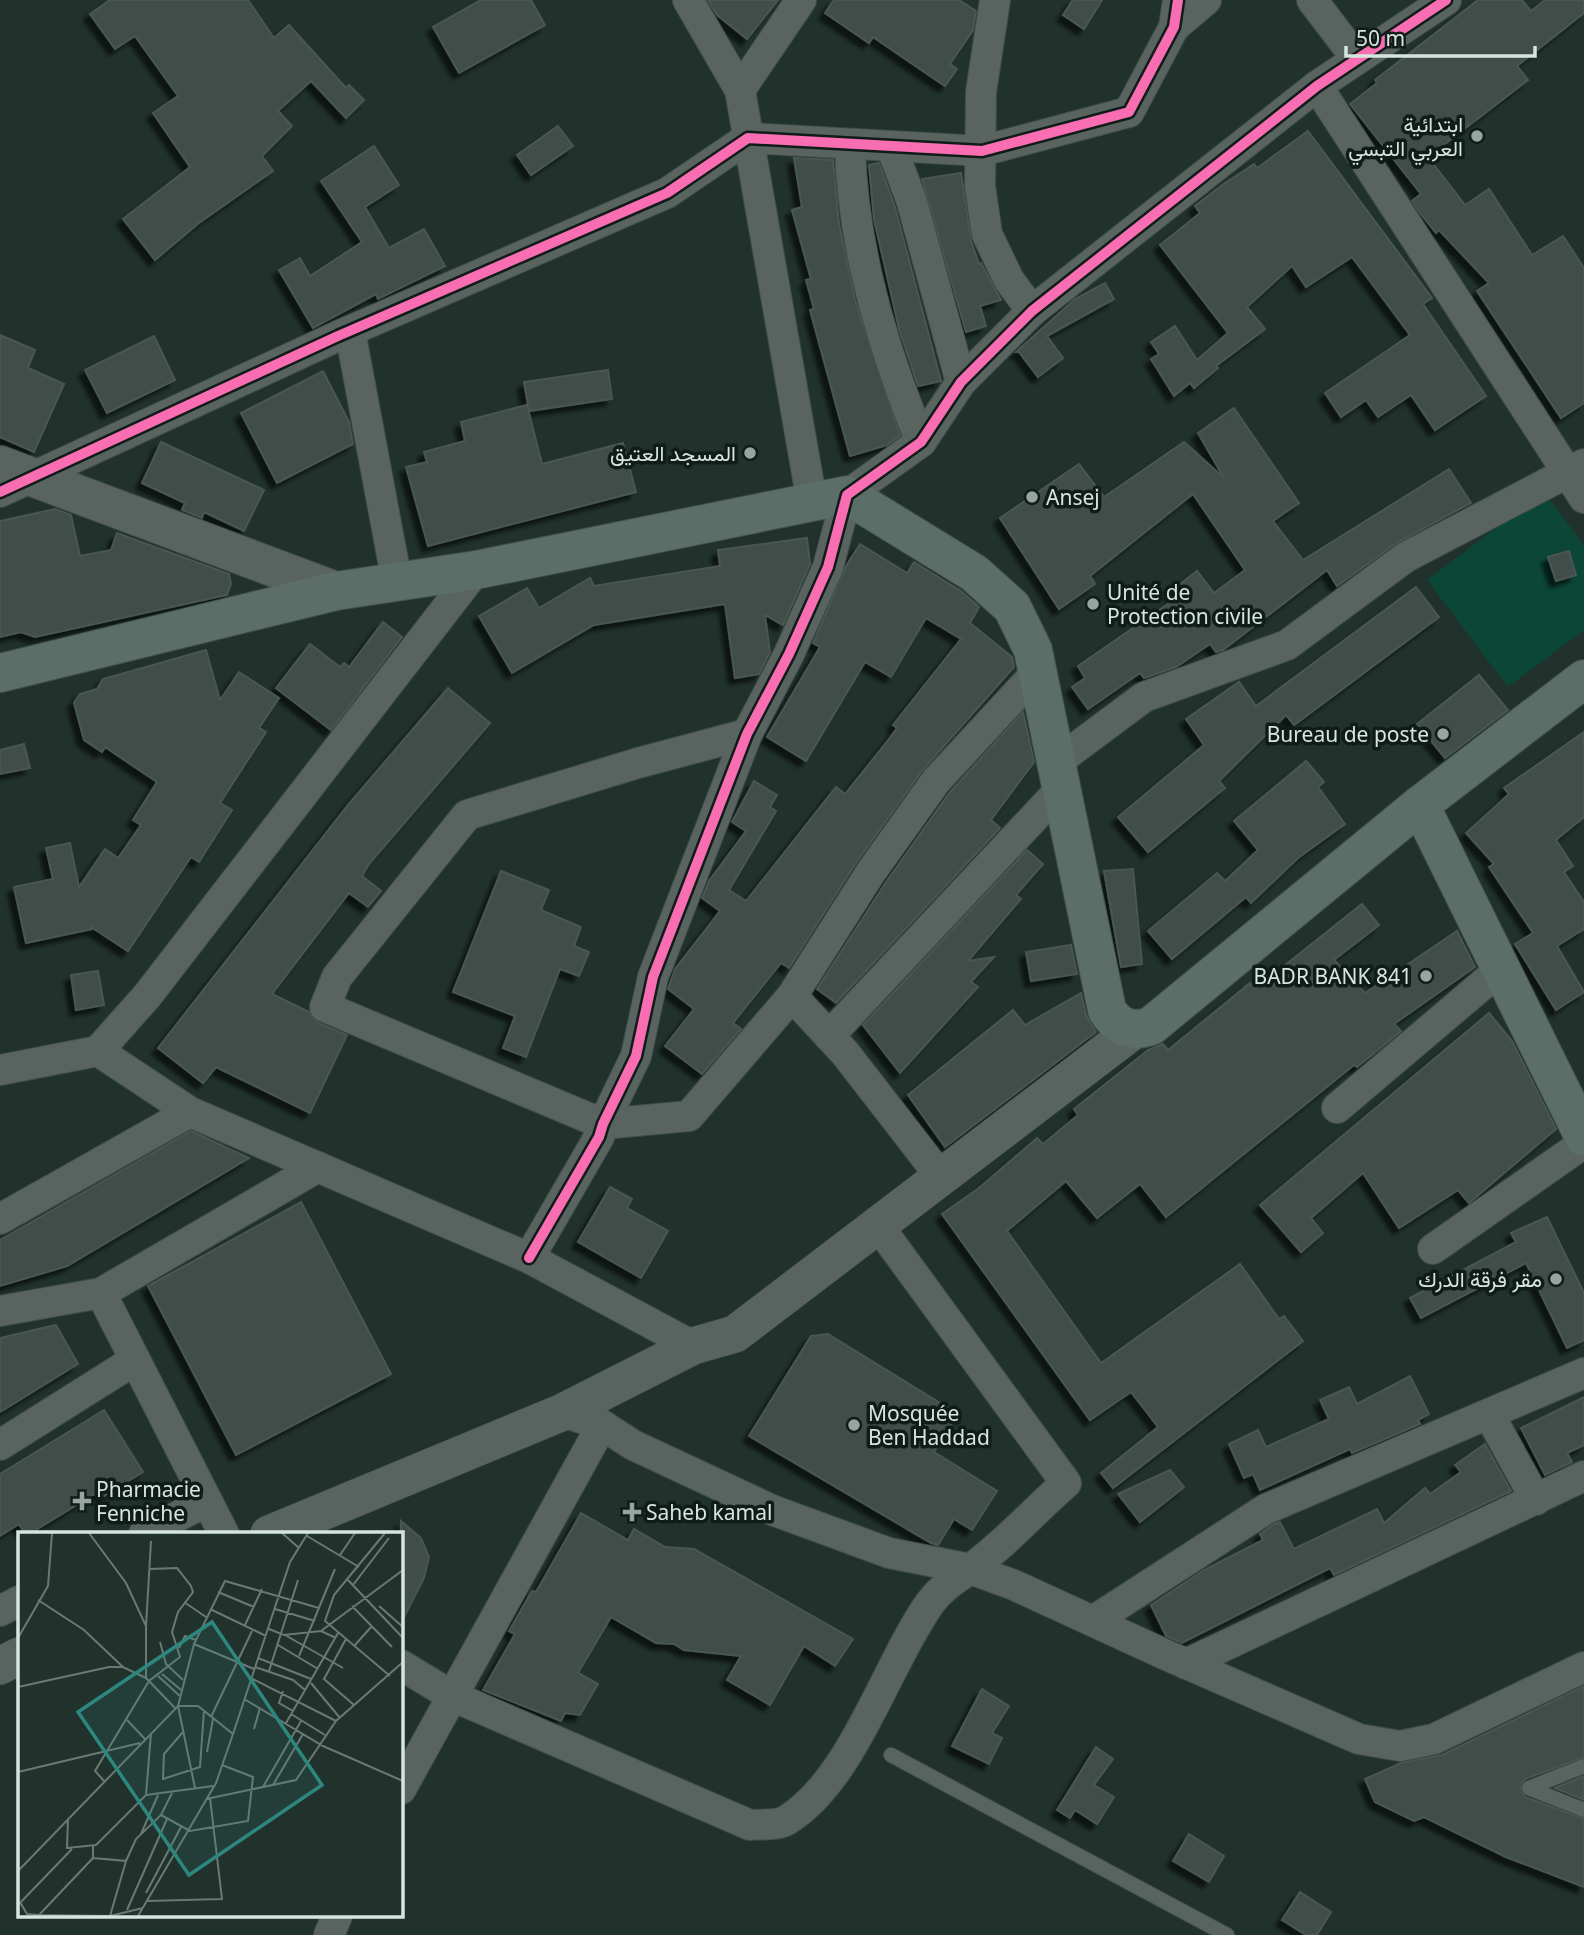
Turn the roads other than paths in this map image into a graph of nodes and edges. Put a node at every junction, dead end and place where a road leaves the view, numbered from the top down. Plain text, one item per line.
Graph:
1 (688, 0) edge
2 (801, 0) edge
3 (995, 0) edge
4 (1206, 0) edge
5 (1312, 0) edge
6 (1446, 0) edge
7 (1176, 13) edge
8 (1357, 59) junction
9 (1317, 86) junction
10 (740, 90) junction
11 (748, 138) junction
12 (850, 145) junction
13 (891, 146) junction
14 (982, 151) junction
15 (1032, 311) junction
16 (350, 331) junction
17 (961, 382) junction
18 (921, 442) junction
19 (11, 478) edge
20 (1578, 479) edge
21 (830, 498) junction
22 (476, 570) junction
23 (397, 582) junction
24 (336, 591) junction
25 (1037, 672) junction
26 (0, 673) edge
27 (1584, 679) edge
28 (747, 734) junction
29 (1057, 778) junction
30 (1420, 805) junction
31 (1501, 969) junction
32 (792, 996) junction
33 (1134, 1030) junction
34 (829, 1036) junction
35 (97, 1051) junction
36 (0, 1070) edge
37 (1337, 1108) dead end
38 (190, 1112) junction
39 (603, 1124) junction
40 (1584, 1137) edge
41 (1584, 1143) edge
42 (318, 1167) junction
43 (941, 1177) junction
44 (0, 1219) edge
45 (877, 1224) junction
46 (1433, 1249) dead end
47 (529, 1258) junction
48 (101, 1293) junction
49 (0, 1311) edge
50 (692, 1346) junction
51 (135, 1360) junction
52 (1584, 1373) edge
53 (563, 1412) junction
54 (1489, 1414) junction
55 (602, 1425) junction
56 (0, 1445) edge
57 (1584, 1476) edge
58 (1536, 1500) junction
59 (207, 1501) junction
60 (148, 1532) edge
61 (223, 1532) edge
62 (273, 1532) edge
63 (970, 1569) junction
64 (18, 1602) edge
65 (0, 1611) edge
66 (1093, 1621) junction
67 (18, 1657) edge
68 (1186, 1664) junction
69 (0, 1666) edge
70 (402, 1666) edge
71 (1584, 1667) edge
72 (452, 1696) junction
73 (891, 1755) dead end
74 (1584, 1766) edge
75 (402, 1787) edge
76 (1584, 1810) edge
77 (336, 1918) edge
78 (329, 1935) edge
79 (1227, 1935) edge

1 - 10 street
2 - 10 street
3 - 14 street
4 - 7 street
5 - 8 street
6 - 8 street
7 - 14 street
8 - 9 street
9 - 15 street
9 - 20 street
10 - 11 street
11 - 12 street
11 - 16 street
11 - 21 street
12 - 13 street
12 - 18 street
13 - 14 street
13 - 17 street
14 - 15 street
15 - 17 street
16 - 19 street
16 - 23 street
17 - 18 street
18 - 21 street
19 - 24 main road
20 - 29 street
21 - 22 main road
21 - 25 main road
21 - 28 street
22 - 23 main road
22 - 35 street
23 - 24 main road
24 - 26 main road
25 - 29 main road
25 - 32 street
27 - 30 main road
28 - 39 street
28 - 39 street
29 - 33 main road
29 - 34 street
30 - 31 main road
30 - 33 main road
31 - 37 street
31 - 40 main road
32 - 34 street
32 - 39 street
33 - 43 street
34 - 43 street
35 - 36 street
35 - 38 street
38 - 42 street
38 - 44 street
39 - 47 street
41 - 46 street
42 - 47 street
42 - 48 street
43 - 45 street
45 - 50 street
45 - 63 street
47 - 50 street
48 - 49 street
48 - 51 street
50 - 53 street
51 - 56 street
51 - 59 street
52 - 54 street
53 - 55 street
53 - 62 street
54 - 58 street
54 - 66 street
55 - 63 street
55 - 72 street
57 - 58 street
58 - 68 street
59 - 60 street
59 - 61 street
63 - 66 street
63 - 72 street
64 - 65 street
66 - 68 street
67 - 69 street
68 - 71 street
70 - 72 street
72 - 75 street
73 - 79 lane
74 - 76 lane
77 - 78 street

